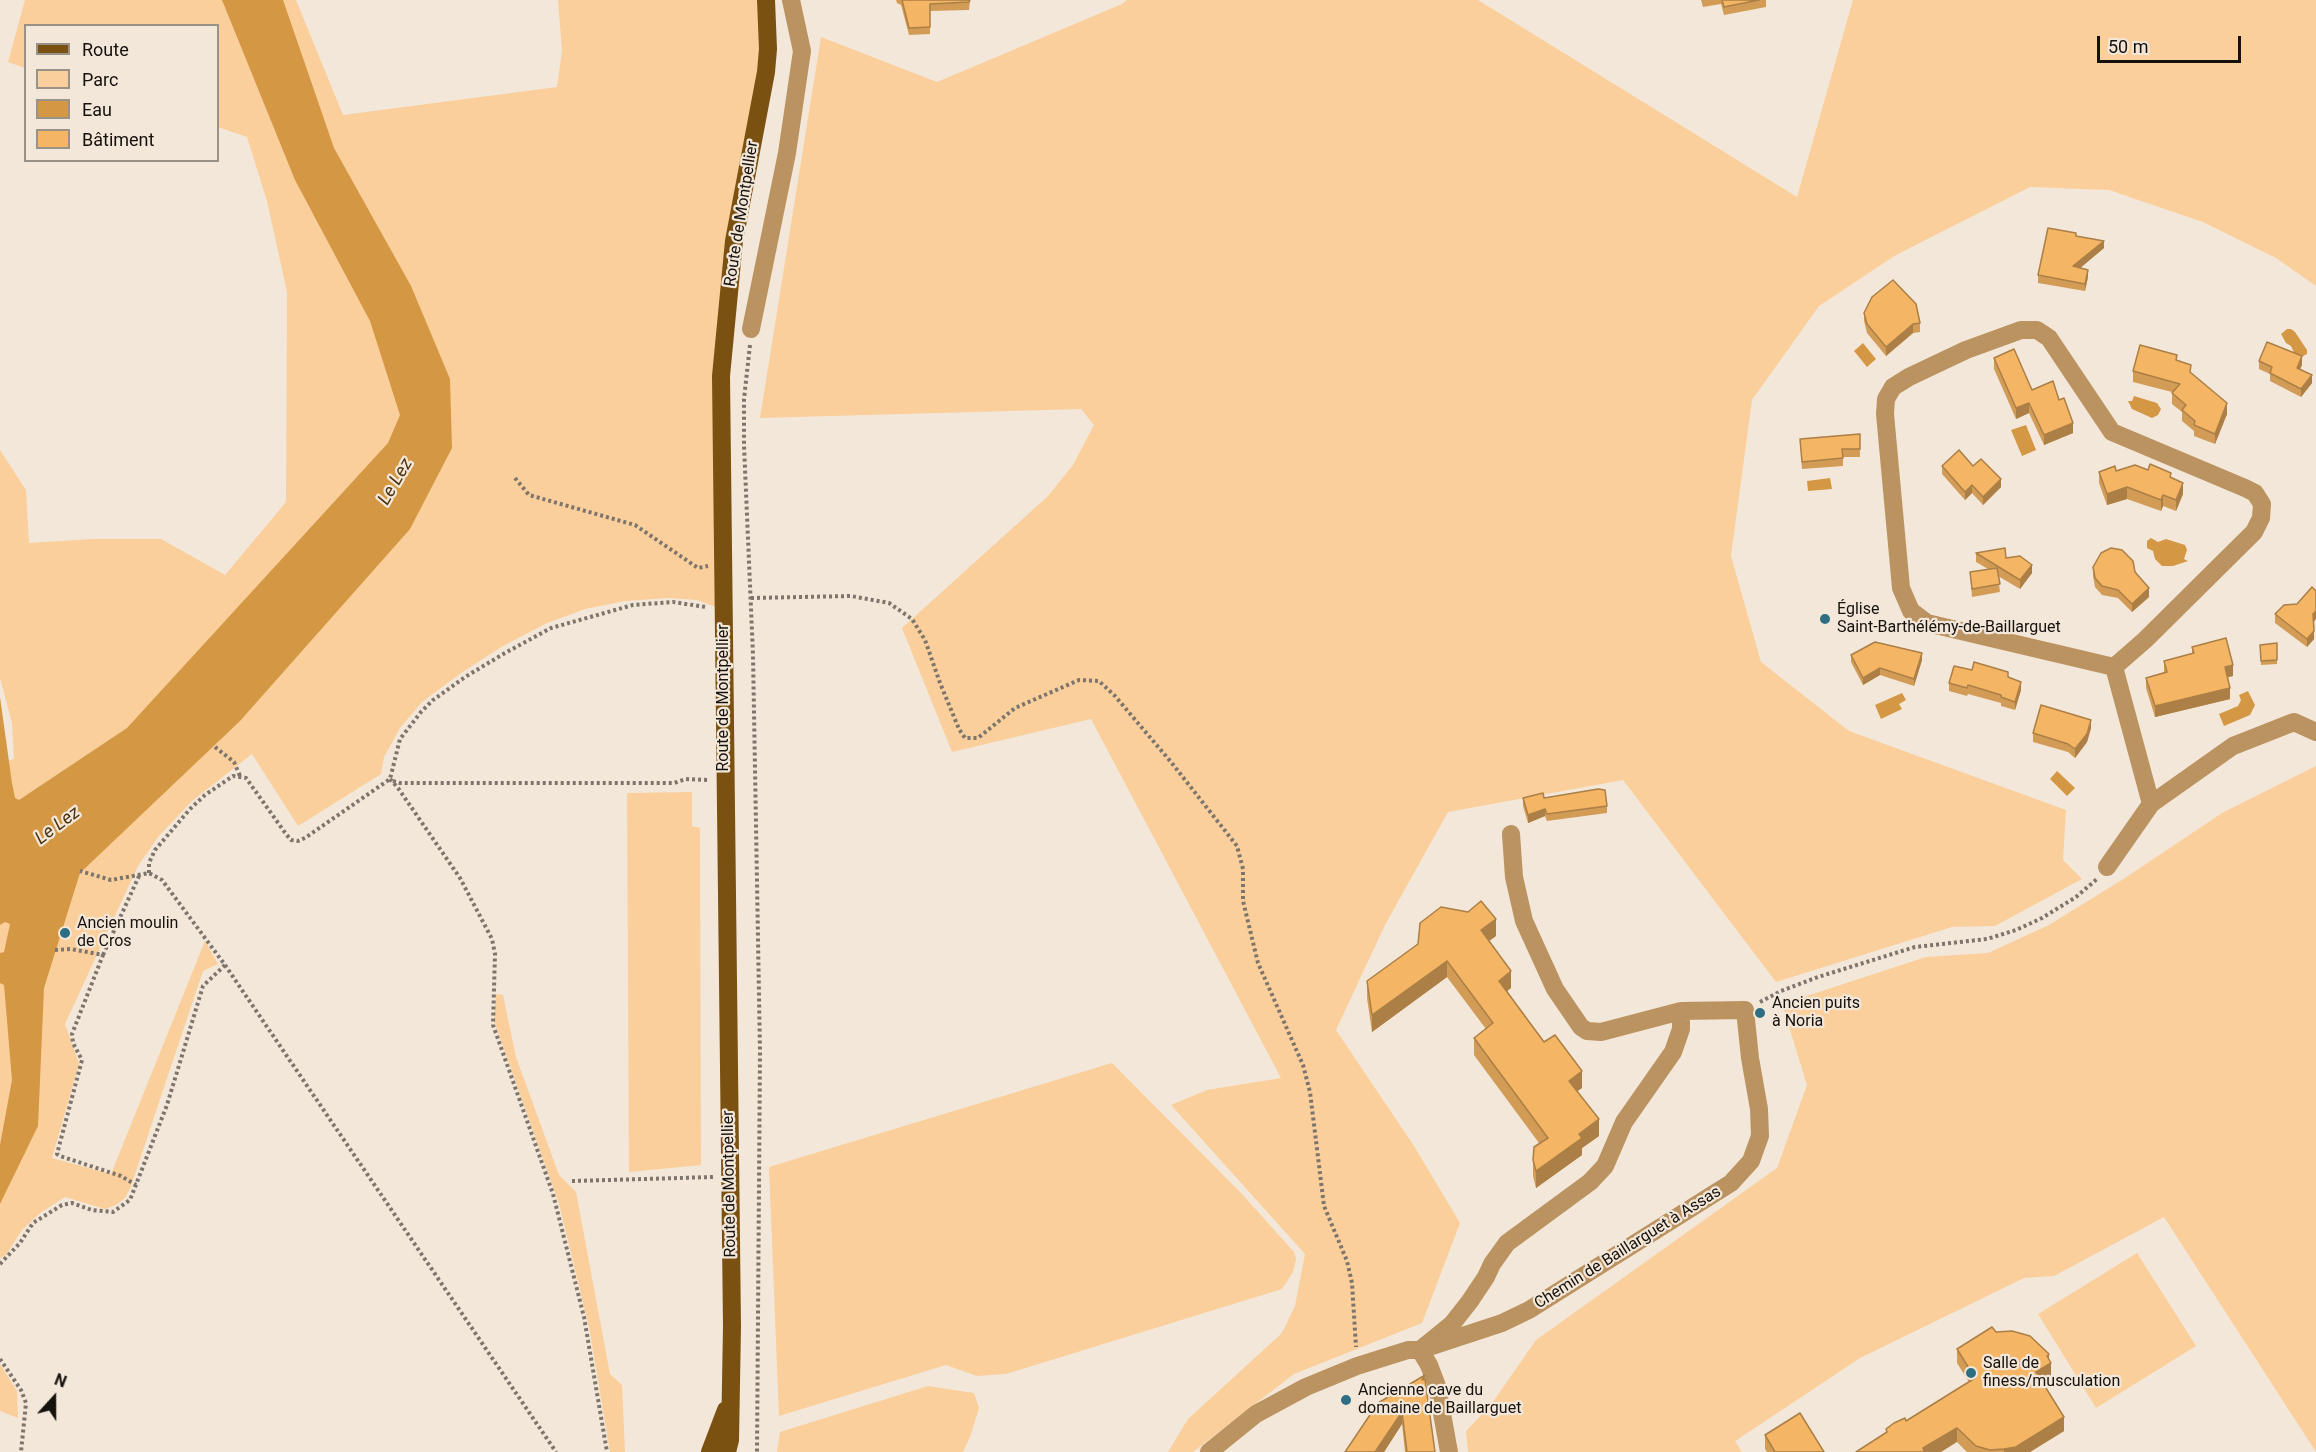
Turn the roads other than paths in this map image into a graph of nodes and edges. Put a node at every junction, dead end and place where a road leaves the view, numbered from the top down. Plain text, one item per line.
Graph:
1 (766, 0) edge
2 (791, 0) edge
3 (752, 329) road end
4 (2114, 667) junction
5 (2316, 732) edge
6 (2151, 804) junction
7 (1511, 834) dead end
8 (2108, 867) road end
9 (1681, 1011) junction
10 (1420, 1350) junction
11 (730, 1400) junction
12 (710, 1452) edge
13 (727, 1452) edge
14 (1209, 1452) edge
15 (1449, 1452) edge

1 - 11 main road, Route de Montpellier
2 - 3 street
4 - 4 street
4 - 6 street
5 - 6 street
6 - 8 street
7 - 9 street
9 - 10 street
9 - 10 street, Chemin de Baillarguet à Assas
10 - 14 street, Chemin de Baillarguet à Assas
10 - 15 street
11 - 12 main road, Route de Montpellier
11 - 13 main road, Route de Montpellier

